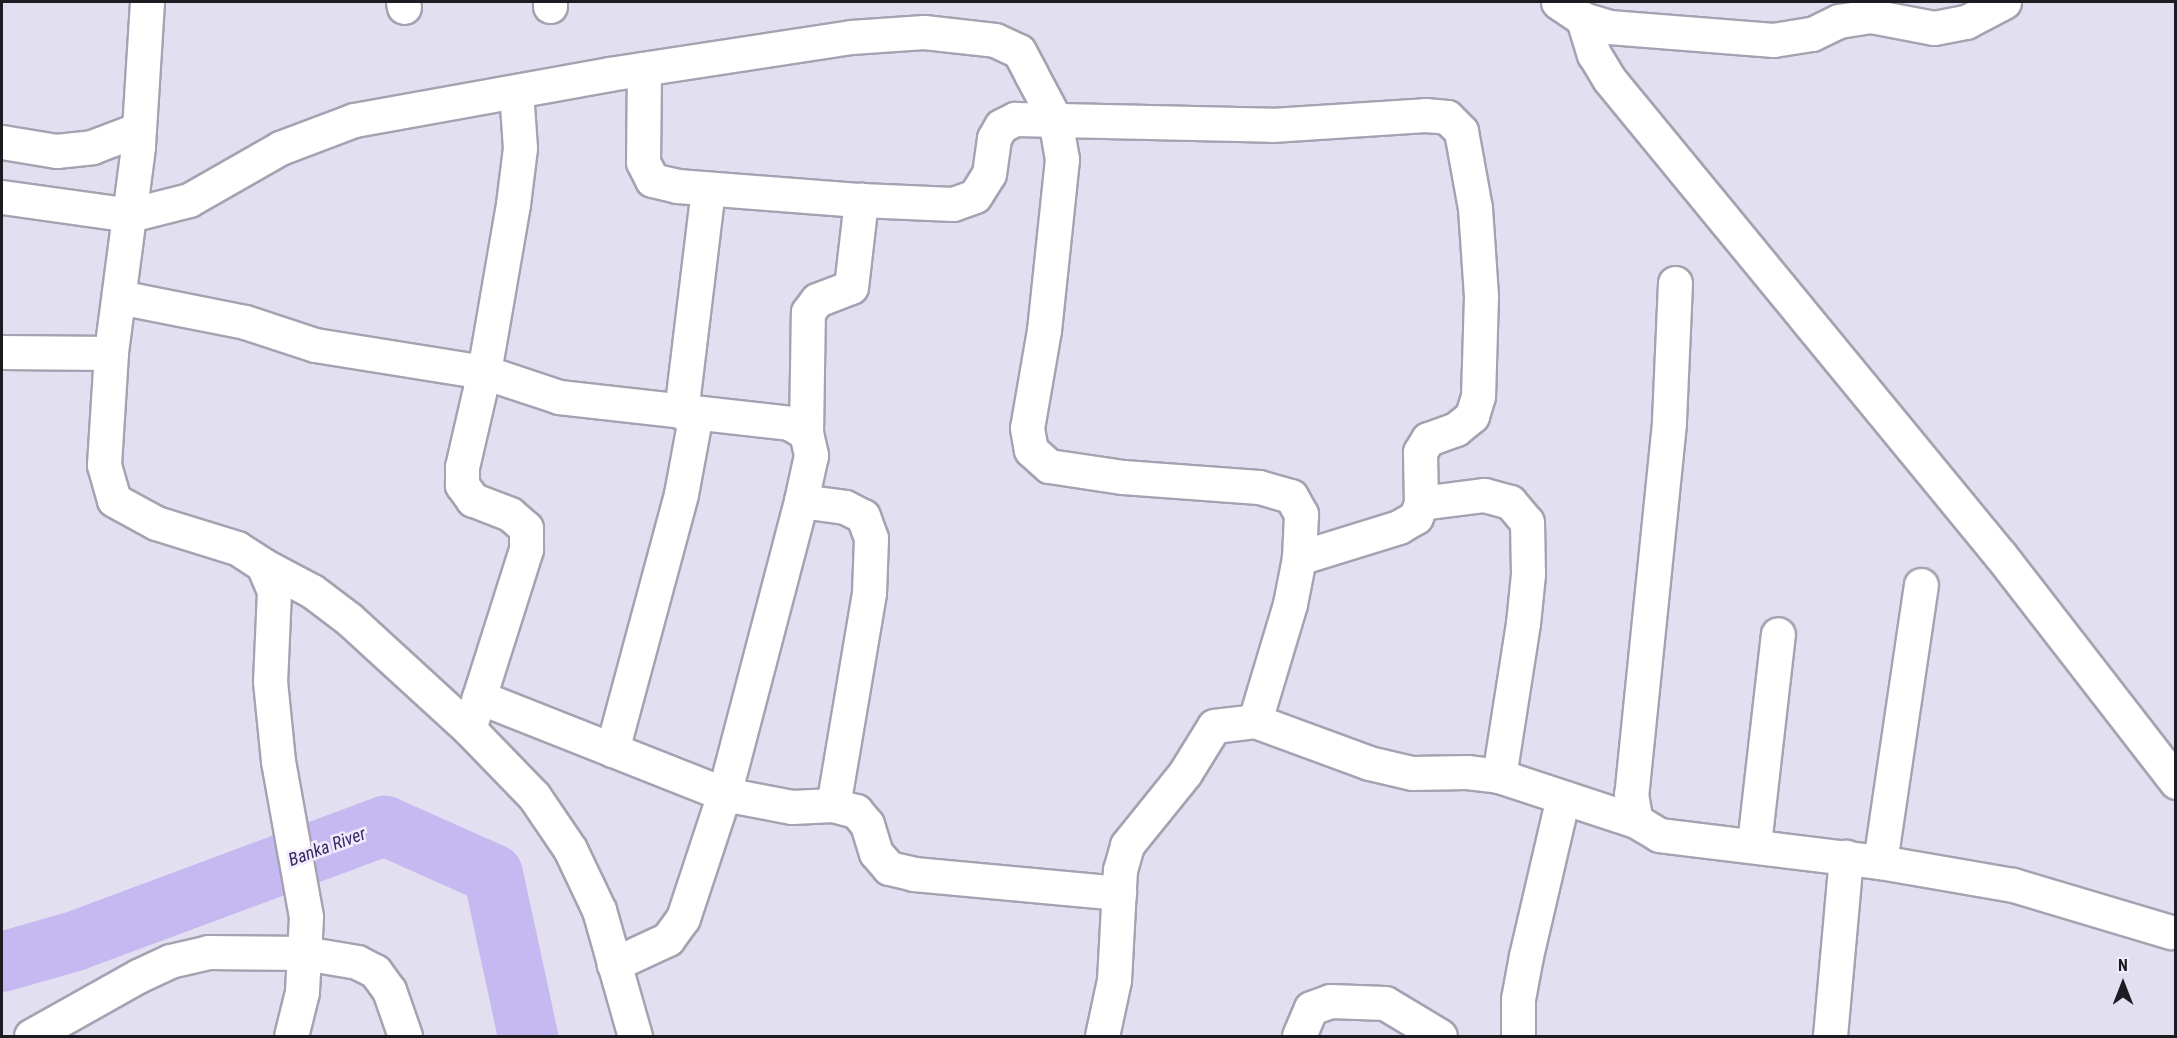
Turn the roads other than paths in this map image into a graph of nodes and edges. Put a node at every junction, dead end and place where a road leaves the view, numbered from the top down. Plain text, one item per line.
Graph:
1 (147, 2) edge
2 (2004, 2) edge
3 (1571, 10) edge
4 (644, 69) junction
5 (516, 91) junction
6 (1056, 119) junction
7 (138, 138) junction
8 (2, 142) edge
9 (708, 189) junction
10 (2, 197) edge
11 (861, 200) junction
12 (132, 205) junction
13 (1675, 283) dead end
14 (119, 297) junction
15 (2, 352) edge
16 (111, 352) junction
17 (484, 372) junction
18 (689, 413) junction
19 (806, 433) junction
20 (801, 501) junction
21 (1421, 503) junction
22 (1299, 558) junction
23 (263, 565) junction
24 (1921, 585) dead end
25 (1778, 634) dead end
26 (479, 697) junction
27 (1255, 721) junction
28 (469, 729) junction
29 (612, 750) junction
30 (1499, 776) junction
31 (2175, 782) edge
32 (724, 794) junction
33 (1563, 797) junction
34 (832, 805) junction
35 (1636, 821) junction
36 (1754, 844) junction
37 (1846, 857) junction
38 (1880, 862) junction
39 (1119, 893) junction
40 (2171, 932) dead end
41 (304, 953) junction
42 (614, 964) junction
43 (31, 1036) edge
44 (291, 1036) edge
45 (405, 1036) edge
46 (634, 1036) edge
47 (1102, 1036) edge
48 (1299, 1036) edge
49 (1440, 1036) edge
50 (1518, 1036) edge
51 (1830, 1036) edge

1 - 7 street
2 - 3 street
3 - 31 street
4 - 5 street
4 - 6 street
4 - 9 street
5 - 12 street
5 - 17 street
6 - 11 street
6 - 21 street
6 - 22 street
7 - 8 street
7 - 12 street
9 - 11 street
9 - 18 street
10 - 12 street
11 - 19 street
12 - 14 street
13 - 35 street
14 - 16 street
14 - 17 street
15 - 16 street
16 - 23 street
17 - 18 street
17 - 26 street
18 - 19 street
18 - 29 street
19 - 20 street
20 - 32 street
20 - 34 street
21 - 22 street
21 - 30 street
22 - 27 street
23 - 28 street
23 - 41 street
24 - 38 street
25 - 36 street
26 - 28 street
26 - 29 street
27 - 30 street
27 - 39 street
28 - 42 street
29 - 32 street
30 - 33 street
32 - 34 street
32 - 42 street
33 - 35 street
33 - 50 street
34 - 39 street
35 - 36 street
36 - 37 street
37 - 38 street
37 - 51 street
38 - 40 street
39 - 47 street
41 - 43 street
41 - 44 street
41 - 45 street
42 - 46 street
48 - 49 street

